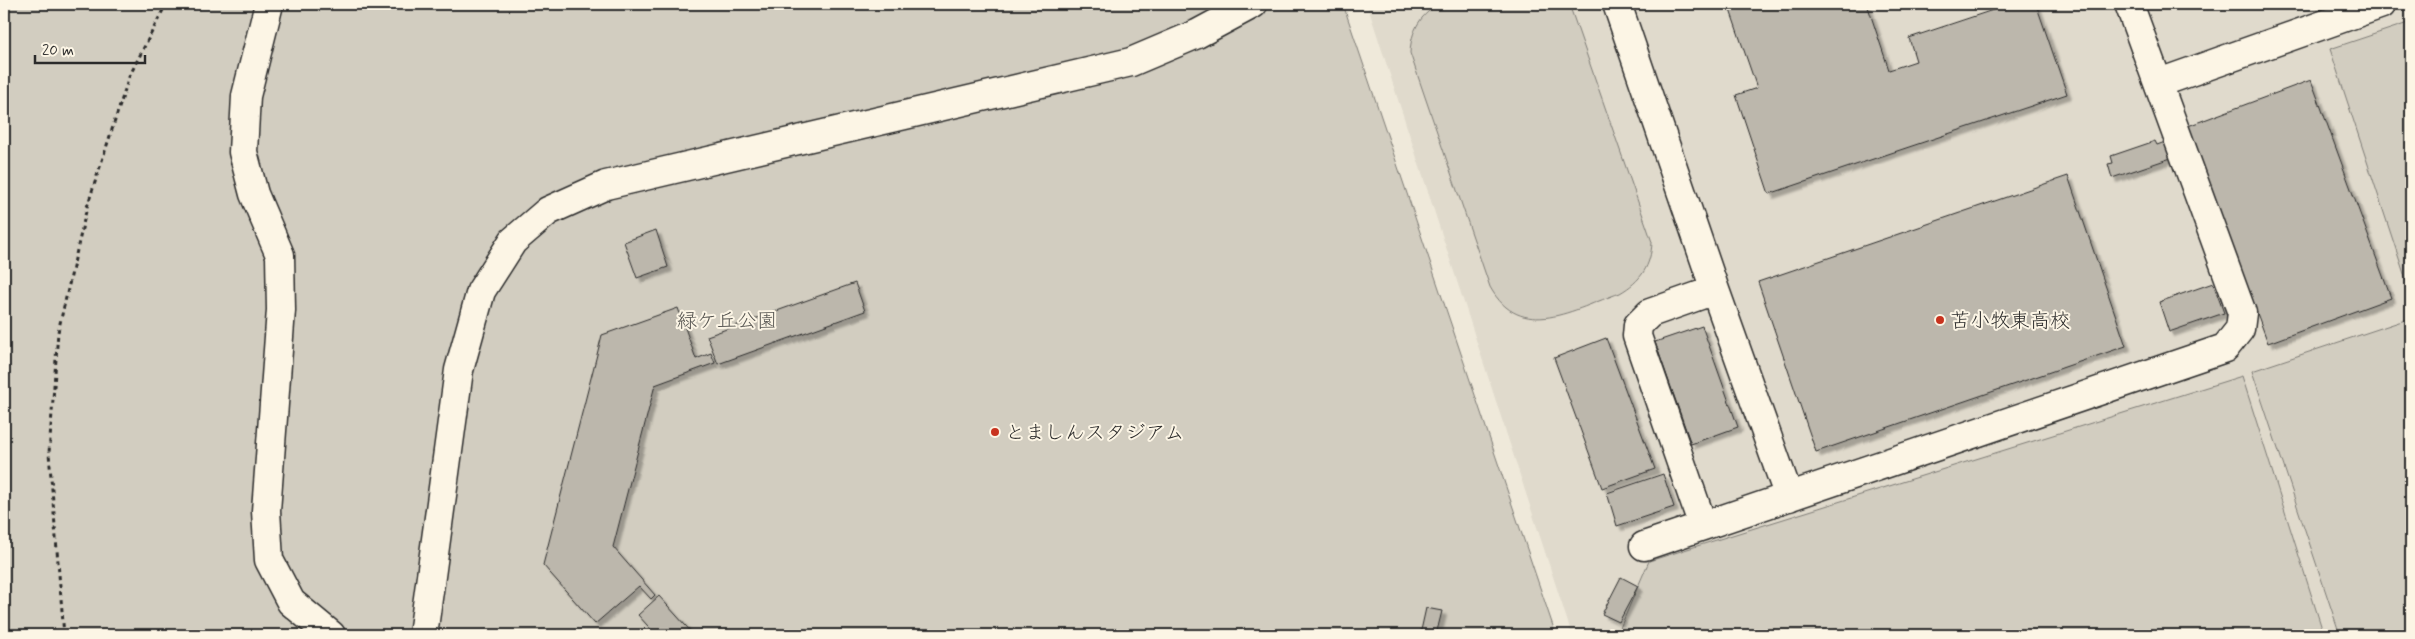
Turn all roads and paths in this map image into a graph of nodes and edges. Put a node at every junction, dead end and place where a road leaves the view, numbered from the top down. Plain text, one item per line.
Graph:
1 (166, 4) edge
2 (269, 4) edge
3 (1253, 4) edge
4 (1618, 4) edge
5 (2130, 4) edge
6 (2382, 4) edge
7 (2159, 83) junction
8 (1715, 290) junction
9 (1789, 496) junction
10 (1703, 526) junction
11 (1644, 546) dead end
12 (64, 635) edge
13 (331, 635) edge
14 (423, 635) edge

1 - 12 path
2 - 13 street
3 - 14 street
4 - 8 street
5 - 7 street
6 - 7 street
7 - 9 street
8 - 9 street
8 - 10 street
9 - 10 street
10 - 11 street

